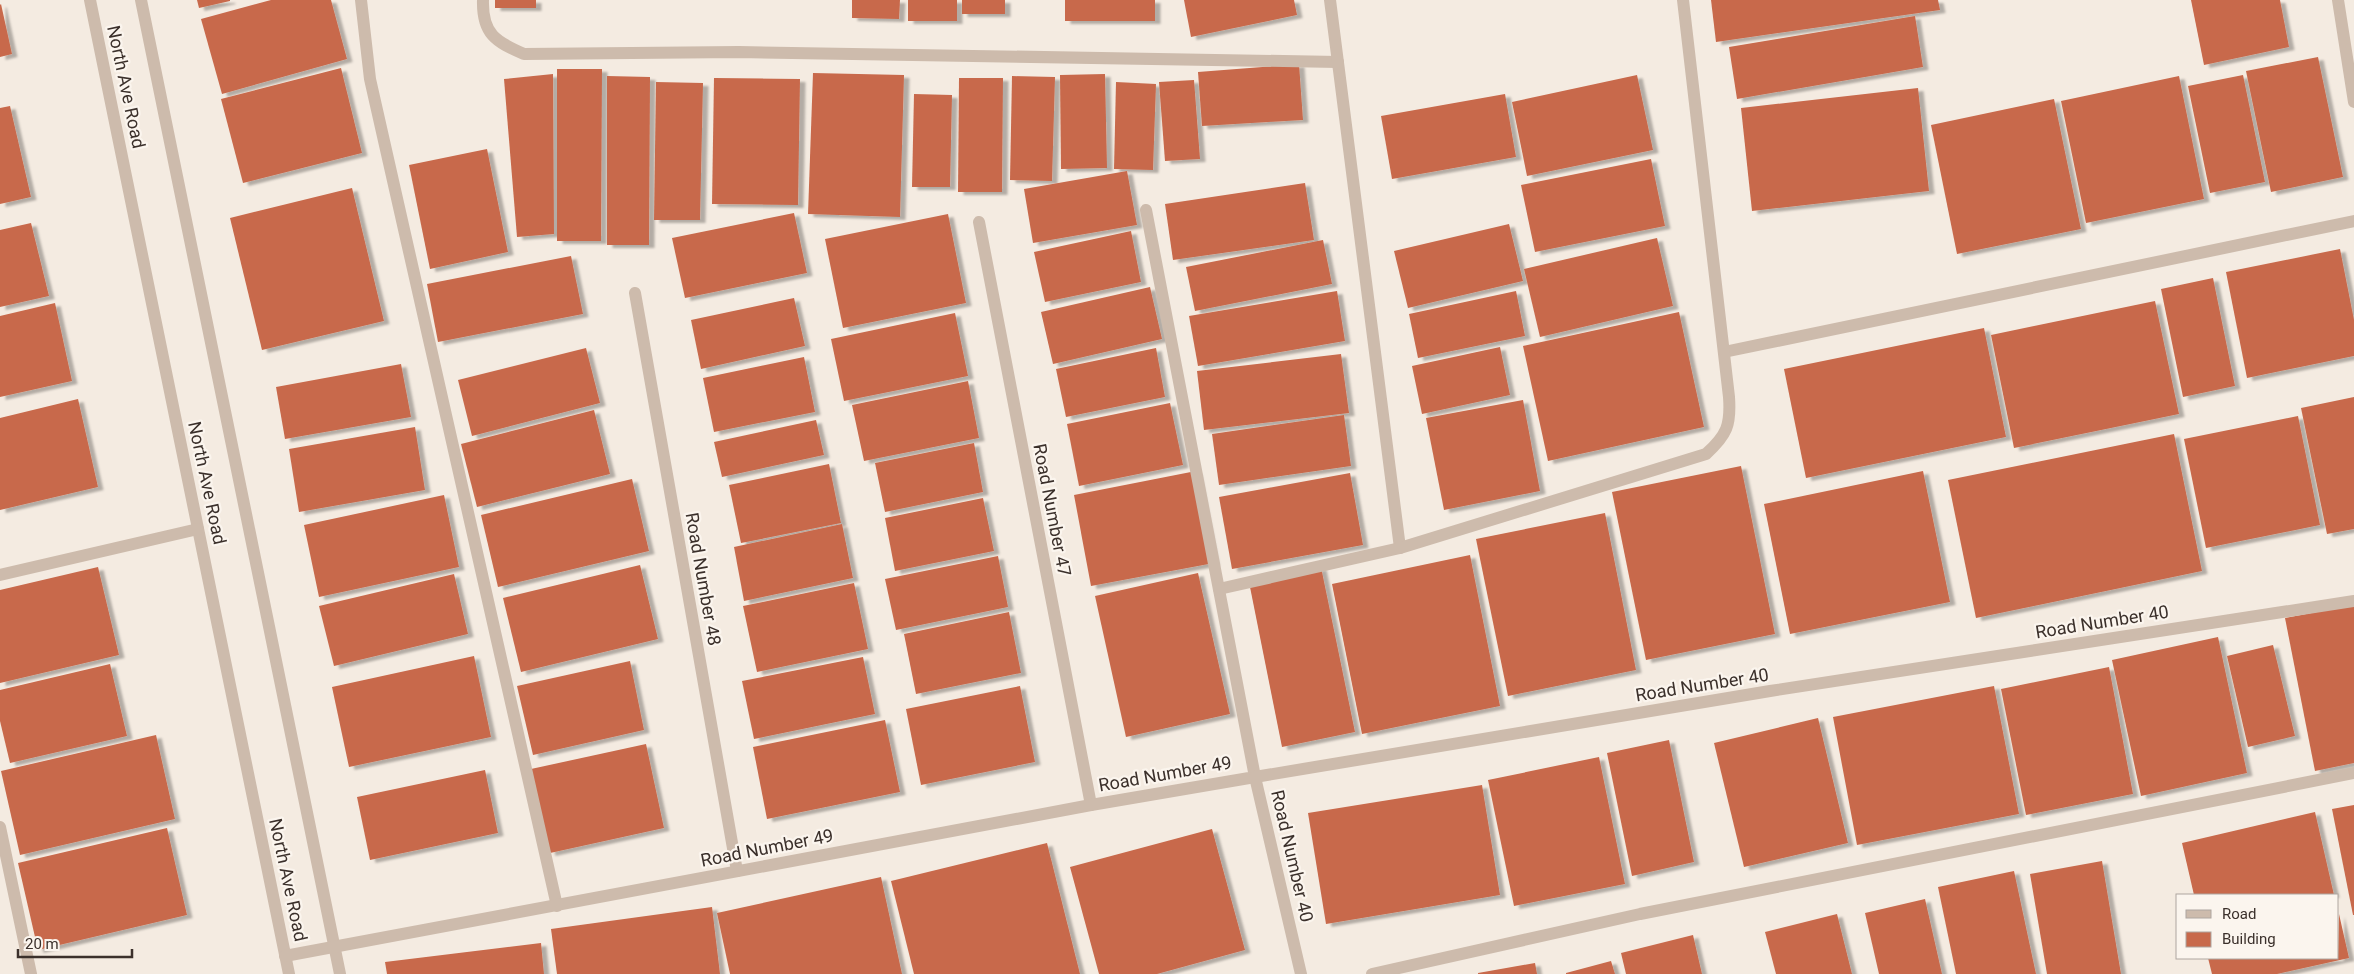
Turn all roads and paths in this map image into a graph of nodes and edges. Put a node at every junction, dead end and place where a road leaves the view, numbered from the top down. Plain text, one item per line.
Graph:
1 (90, 0) edge
2 (140, 0) edge
3 (361, 0) edge
4 (484, 0) edge
5 (1330, 0) edge
6 (1682, 0) edge
7 (2338, 0) edge
8 (1338, 62) junction
9 (2354, 102) edge
10 (1146, 210) dead end
11 (2354, 221) edge
12 (979, 222) dead end
13 (635, 294) dead end
14 (1724, 352) junction
15 (198, 529) junction
16 (1400, 548) junction
17 (0, 575) edge
18 (1219, 588) junction
19 (2354, 600) edge
20 (2354, 773) edge
21 (1256, 777) junction
22 (1091, 805) junction
23 (0, 827) edge
24 (737, 871) junction
25 (557, 906) junction
26 (335, 948) junction
27 (285, 956) junction
28 (31, 974) edge
29 (289, 974) edge
30 (340, 974) edge
31 (1301, 974) edge
32 (1372, 974) edge

1 - 15 street, North Ave Road
2 - 26 street
3 - 25 street
4 - 8 street
5 - 8 street
6 - 14 street
7 - 9 street
8 - 16 street
10 - 18 street
11 - 14 street
12 - 22 street, Road Number 47
13 - 24 street, Road Number 48
14 - 16 street
15 - 17 street
15 - 27 street, North Ave Road
16 - 18 street
18 - 21 street
19 - 21 street, Road Number 40
20 - 32 street
21 - 22 street, Road Number 49
21 - 31 street, Road Number 40
22 - 24 street, Road Number 49
23 - 28 street
24 - 25 street, Road Number 49
25 - 26 street, Road Number 49
26 - 27 street, Road Number 49
26 - 30 street
27 - 29 street, North Ave Road

